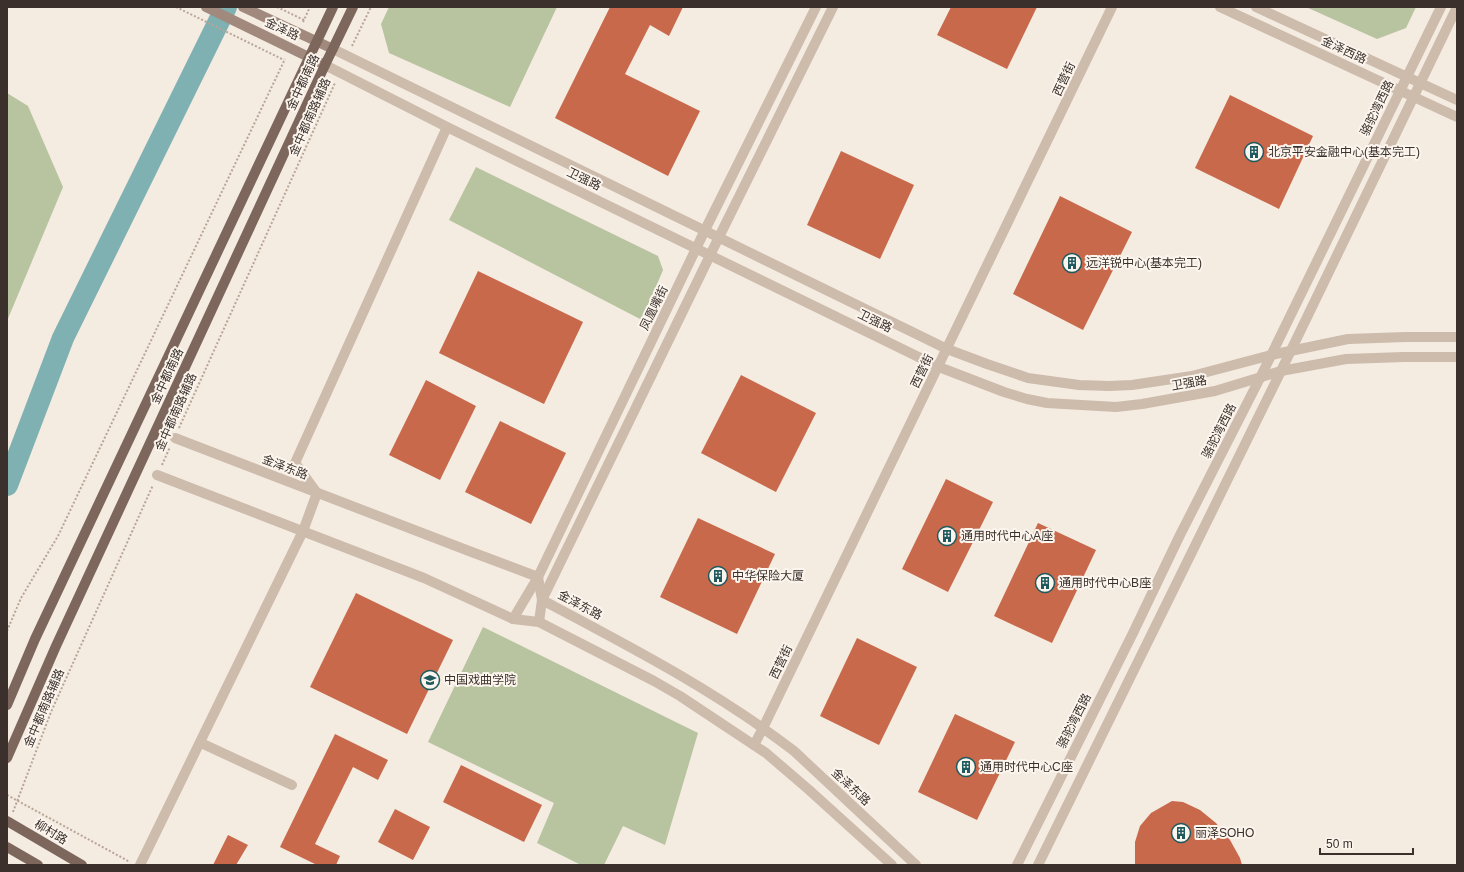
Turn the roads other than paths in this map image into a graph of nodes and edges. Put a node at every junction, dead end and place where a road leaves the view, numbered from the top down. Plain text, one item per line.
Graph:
1 (206, 7) edge
2 (243, 7) edge
3 (333, 7) edge
4 (353, 7) edge
5 (816, 7) edge
6 (833, 7) edge
7 (1112, 7) edge
8 (1220, 7) edge
9 (1256, 7) edge
10 (1441, 7) edge
11 (1457, 7) edge
12 (316, 42) junction
13 (333, 49) junction
14 (309, 56) junction
15 (325, 65) junction
16 (1406, 77) junction
17 (1420, 84) junction
18 (1400, 90) junction
19 (1414, 97) junction
20 (1457, 100) edge
21 (1457, 117) edge
22 (447, 127) junction
23 (706, 230) junction
24 (719, 237) junction
25 (697, 248) junction
26 (710, 254) junction
27 (1457, 337) edge
28 (948, 349) junction
29 (1291, 351) junction
30 (1271, 355) junction
31 (1457, 358) edge
32 (939, 366) junction
33 (1281, 371) junction
34 (1260, 378) junction
35 (174, 438) road end
36 (157, 475) road end
37 (317, 493) junction
38 (303, 530) junction
39 (538, 577) junction
40 (542, 600) junction
41 (513, 619) junction
42 (539, 622) junction
43 (7, 705) edge
44 (764, 728) junction
45 (201, 743) junction
46 (754, 745) junction
47 (7, 758) edge
48 (292, 785) dead end
49 (8, 822) edge
50 (7, 847) edge
51 (38, 865) edge
52 (82, 865) edge
53 (140, 865) edge
54 (892, 865) edge
55 (916, 865) edge
56 (1017, 865) edge
57 (1038, 865) edge

1 - 14 main road, 金泽路
2 - 12 main road, 金泽路
3 - 12 main road, 金中都南路
4 - 13 main road, 金中都南路
5 - 23 street, 凤凰嘴街
6 - 24 street
7 - 28 street, 西营街
8 - 18 street, 金泽西路
9 - 16 street, 金泽西路
10 - 16 street, 骆驼湾西路
11 - 17 street
12 - 13 main road, 金泽路
12 - 14 main road, 金中都南路
13 - 15 main road, 金中都南路
13 - 23 street, 卫强路
14 - 15 main road, 金泽路
14 - 43 main road, 金中都南路
15 - 22 street, 卫强路
15 - 47 main road, 金中都南路
16 - 17 street, 金泽西路
16 - 18 street, 骆驼湾西路
17 - 19 street
17 - 20 street, 金泽西路
18 - 19 street, 金泽西路
18 - 30 street, 骆驼湾西路
19 - 21 street, 金泽西路
19 - 29 street
22 - 25 street, 卫强路
22 - 37 street
23 - 24 street, 卫强路
23 - 25 street, 凤凰嘴街
24 - 26 street
24 - 28 street, 卫强路
25 - 26 street, 卫强路
25 - 39 street, 凤凰嘴街
26 - 32 street, 卫强路
26 - 40 street
27 - 29 street, 卫强路
28 - 30 street, 卫强路
28 - 32 street, 西营街
29 - 30 street, 卫强路
29 - 33 street
30 - 34 street, 骆驼湾西路
31 - 33 street, 卫强路
32 - 34 street, 卫强路
32 - 44 street, 西营街
33 - 34 street, 卫强路
33 - 57 street
34 - 56 street, 骆驼湾西路
35 - 37 street, 金泽东路
36 - 38 street
37 - 38 street
37 - 39 street, 金泽东路
38 - 41 street
38 - 45 street
39 - 40 street, 金泽东路
39 - 41 street, 凤凰嘴街
40 - 42 street
40 - 44 street, 金泽东路
41 - 42 street
42 - 46 street
44 - 46 street, 西营街
44 - 55 street, 金泽东路
45 - 48 street
45 - 53 street
46 - 54 street
49 - 52 main road, 柳村路
50 - 51 main road

